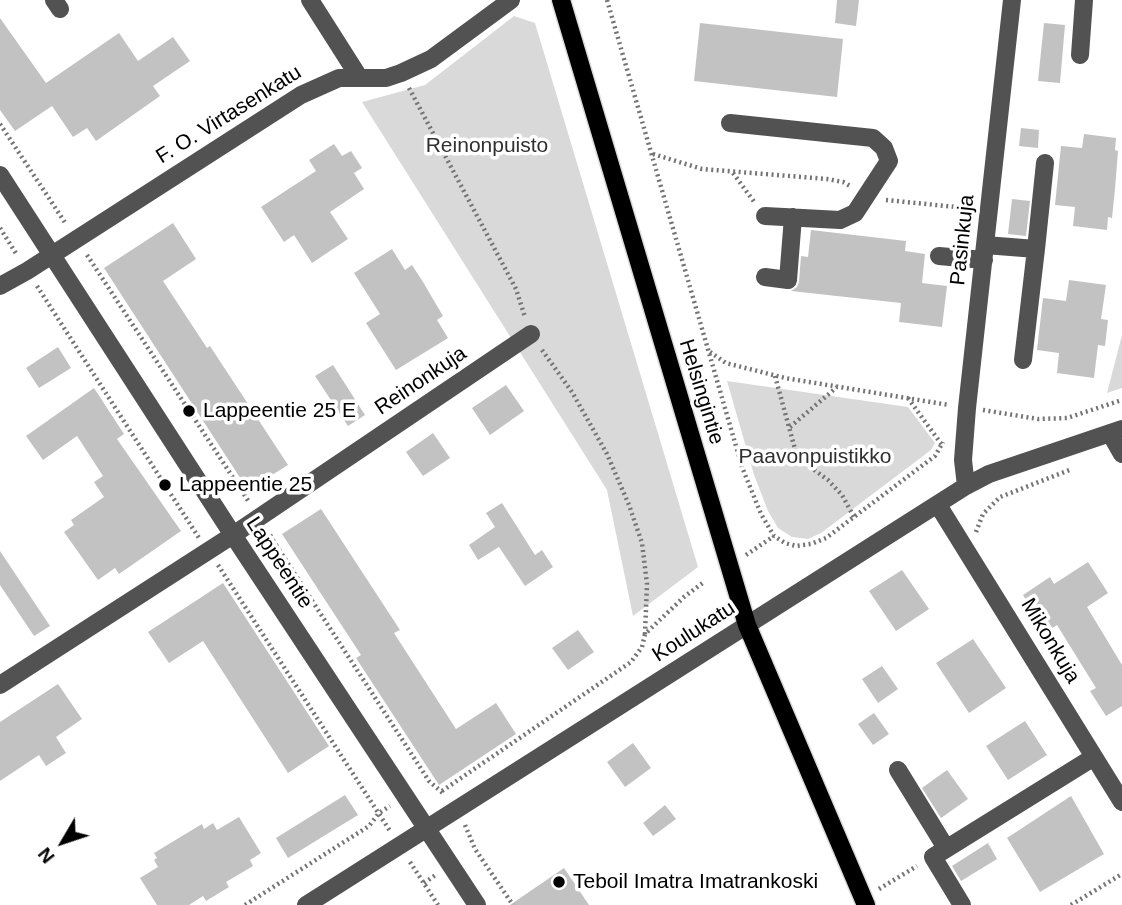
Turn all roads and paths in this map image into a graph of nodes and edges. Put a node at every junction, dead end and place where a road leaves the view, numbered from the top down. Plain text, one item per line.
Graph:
1 (310, 0) edge
2 (511, 0) edge
3 (561, 0) edge
4 (607, 0) edge
5 (1012, 0) edge
6 (1084, 0) edge
7 (1080, 55) dead end
8 (359, 77) junction
9 (730, 123) dead end
10 (0, 124) edge
11 (1045, 163) dead end
12 (732, 173) dead end
13 (0, 175) edge
14 (765, 216) joint
15 (793, 217) junction
16 (76, 239) junction
17 (1036, 249) junction
18 (985, 252) junction
19 (52, 255) junction
20 (939, 256) dead end
21 (765, 277) dead end
22 (0, 286) edge
23 (531, 334) dead end
24 (709, 351) junction
25 (1023, 360) dead end
26 (775, 376) junction
27 (838, 386) junction
28 (907, 398) junction
29 (1122, 400) edge
30 (958, 406) junction
31 (947, 418) dead end
32 (790, 427) junction
33 (1116, 431) edge
34 (945, 432) dead end
35 (943, 445) junction
36 (1122, 454) edge
37 (1080, 466) dead end
38 (966, 486) junction
39 (938, 505) junction
40 (854, 517) junction
41 (259, 518) junction
42 (233, 535) junction
43 (774, 536) junction
44 (276, 545) junction
45 (746, 555) dead end
46 (971, 557) junction
47 (251, 563) junction
48 (228, 578) dead end
49 (704, 582) dead end
50 (747, 625) junction
51 (0, 685) edge
52 (1094, 757) junction
53 (898, 770) dead end
54 (442, 791) junction
55 (1122, 802) edge
56 (456, 812) junction
57 (379, 813) dead end
58 (427, 830) junction
59 (939, 853) junction
60 (1122, 874) edge
61 (865, 902) edge
62 (245, 905) edge
63 (306, 905) edge
64 (477, 905) edge
65 (513, 905) edge
66 (962, 905) edge
67 (1071, 905) edge

1 - 8 street
2 - 8 street, F. O. Virtasenkatu
3 - 50 main road, Helsingintie
4 - 24 path
5 - 18 street, Pasinkuja
6 - 7 street
8 - 16 street, F. O. Virtasenkatu
9 - 15 street
10 - 16 path
11 - 17 street
12 - 14 path
13 - 19 street, Lappeentie
14 - 15 street
15 - 21 street
16 - 19 street, F. O. Virtasenkatu
16 - 41 path
17 - 18 street
17 - 25 street
18 - 20 street
18 - 30 street, Pasinkuja
19 - 22 street, F. O. Virtasenkatu
19 - 42 street, Lappeentie
23 - 41 street, Reinonkuja
24 - 26 path
24 - 43 path
26 - 27 path
26 - 32 path
27 - 28 path
27 - 32 path
28 - 30 path
28 - 35 path
29 - 30 path
30 - 31 path
30 - 38 street, Pasinkuja
32 - 40 path
33 - 36 street
33 - 38 street, Koulukatu
34 - 35 path
35 - 40 path
37 - 46 path
38 - 39 street, Koulukatu
39 - 46 street, Mikonkuja
39 - 50 street, Koulukatu
40 - 43 path
41 - 42 street, Reinonkuja
41 - 44 path
42 - 47 street, Lappeentie
42 - 51 street, Reinonkuja
43 - 45 path
44 - 47 path
44 - 54 path
46 - 52 street, Mikonkuja
47 - 48 path
47 - 58 street, Lappeentie
49 - 54 path
50 - 56 street, Koulukatu
50 - 61 main road, Helsingintie
52 - 55 street, Mikonkuja
52 - 59 street
53 - 59 street
54 - 56 path
56 - 58 street, Koulukatu
56 - 65 path
57 - 62 path
58 - 63 street, Koulukatu
58 - 64 street, Lappeentie
59 - 61 path
59 - 66 street
60 - 67 path

